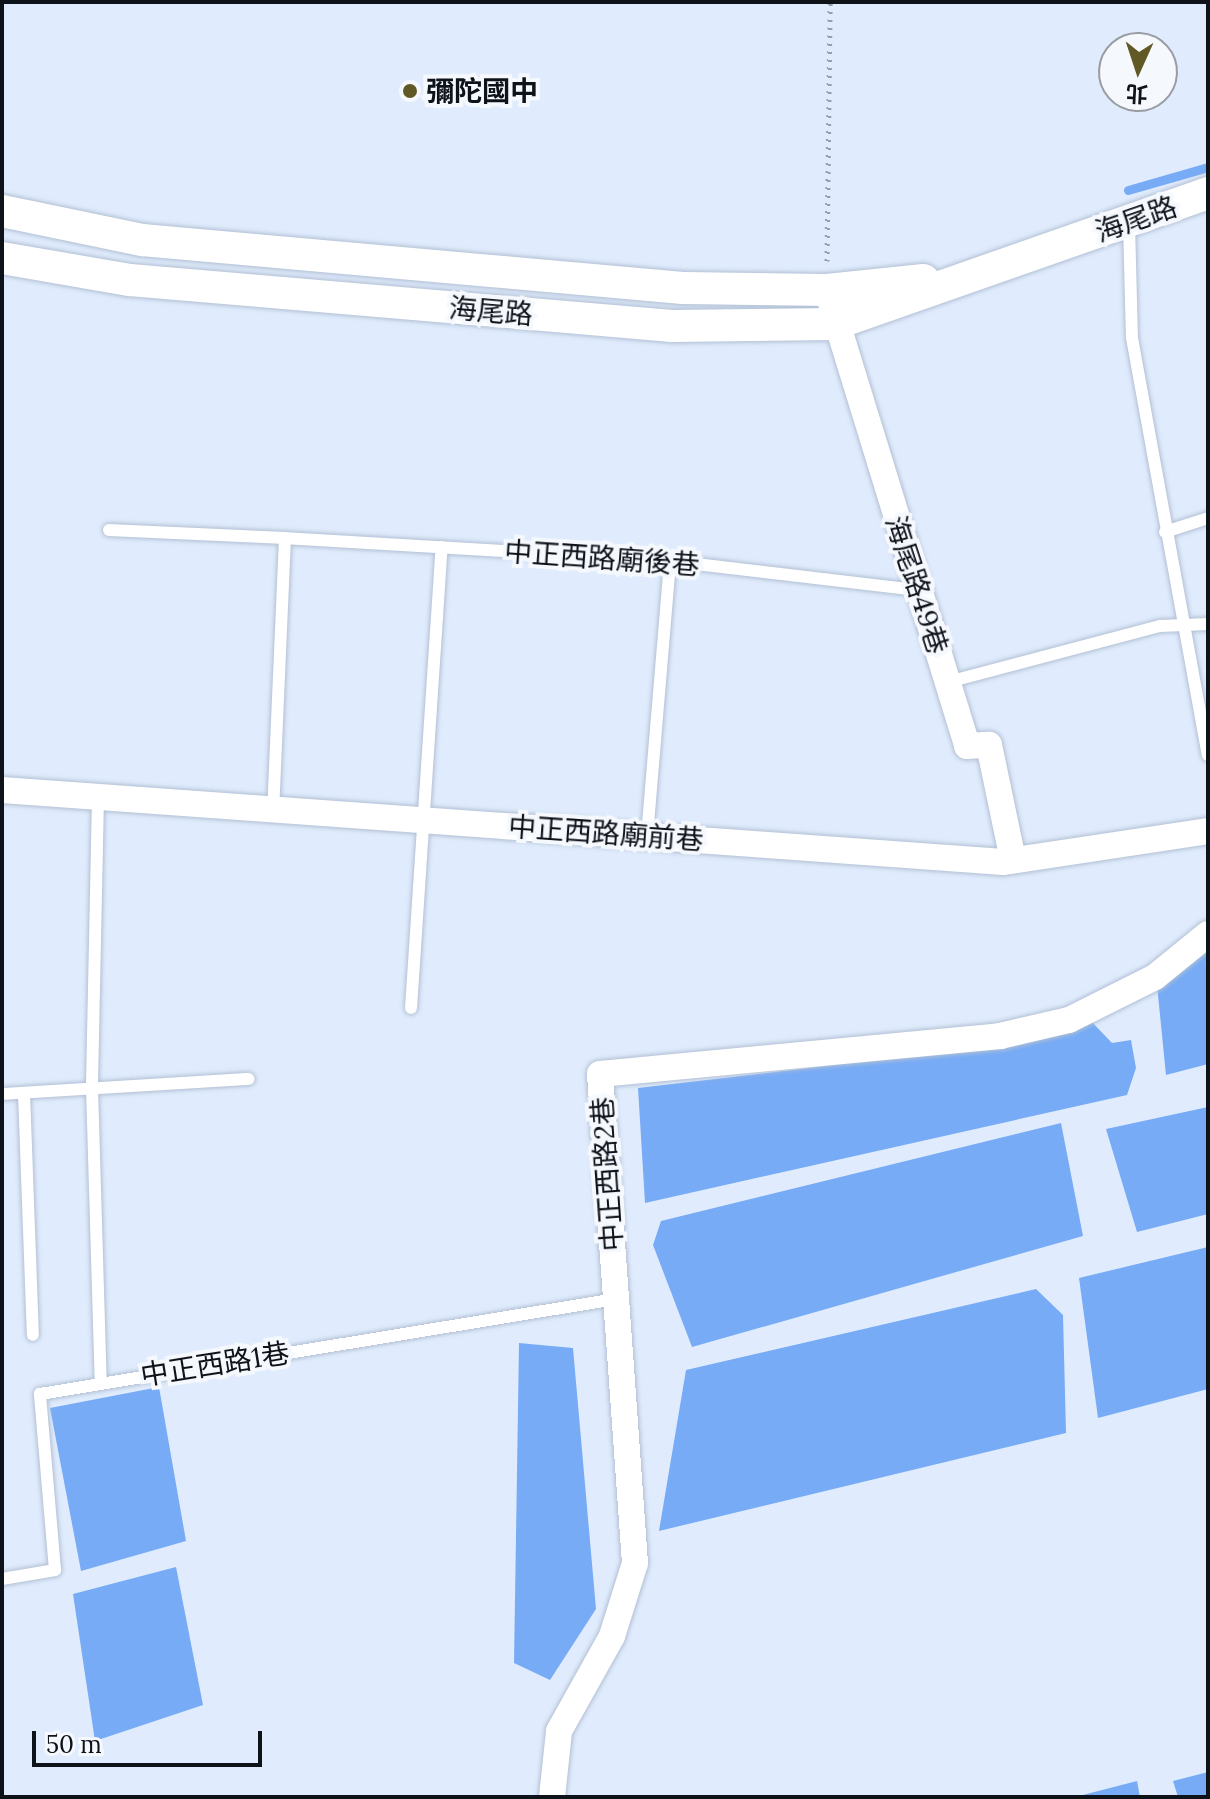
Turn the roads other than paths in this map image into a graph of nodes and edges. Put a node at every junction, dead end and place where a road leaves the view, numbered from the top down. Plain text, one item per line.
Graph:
1 (1208, 193) edge
2 (2, 211) edge
3 (1129, 222) junction
4 (2, 258) edge
5 (974, 275) junction
6 (827, 290) junction
7 (834, 324) junction
8 (1208, 518) edge
9 (109, 530) dead end
10 (1165, 532) junction
11 (285, 538) junction
12 (442, 547) junction
13 (670, 561) junction
14 (918, 590) junction
15 (1208, 624) edge
16 (1183, 630) junction
17 (948, 682) junction
18 (1208, 755) edge
19 (2, 790) edge
20 (98, 797) junction
21 (273, 809) junction
22 (425, 820) junction
23 (1208, 831) edge
24 (647, 836) junction
25 (1013, 860) junction
26 (1208, 934) edge
27 (411, 1008) dead end
28 (249, 1079) dead end
29 (92, 1088) junction
30 (24, 1093) junction
31 (2, 1094) edge
32 (616, 1299) junction
33 (33, 1335) dead end
34 (101, 1383) junction
35 (2, 1579) edge
36 (552, 1797) edge

1 - 3 street, 海尾路
2 - 6 street, 海尾路
3 - 5 street, 海尾路
3 - 10 lane
4 - 7 street, 海尾路
5 - 6 street, 海尾路
5 - 7 street, 海尾路
6 - 7 street, 海尾路49巷
7 - 14 street, 海尾路49巷
8 - 10 lane
9 - 11 lane, 中正西路廟後巷
10 - 16 lane
11 - 12 lane, 中正西路廟後巷
11 - 21 lane
12 - 13 lane, 中正西路廟後巷
12 - 22 lane
13 - 14 lane, 中正西路廟後巷
13 - 24 lane
14 - 17 street, 海尾路49巷
15 - 16 lane
16 - 17 lane
16 - 18 lane
17 - 25 street, 海尾路49巷
19 - 20 street, 中正西路廟前巷
20 - 21 street, 中正西路廟前巷
20 - 29 lane
21 - 22 street, 中正西路廟前巷
22 - 24 street, 中正西路廟前巷
22 - 27 lane
23 - 25 street, 中正西路廟前巷
24 - 25 street, 中正西路廟前巷
26 - 32 street, 中正西路2巷
28 - 29 lane
29 - 30 lane
29 - 34 lane
30 - 31 lane
30 - 33 lane
32 - 34 lane, 中正西路1巷
32 - 36 street, 中正西路2巷
34 - 35 lane, 中正西路1巷

